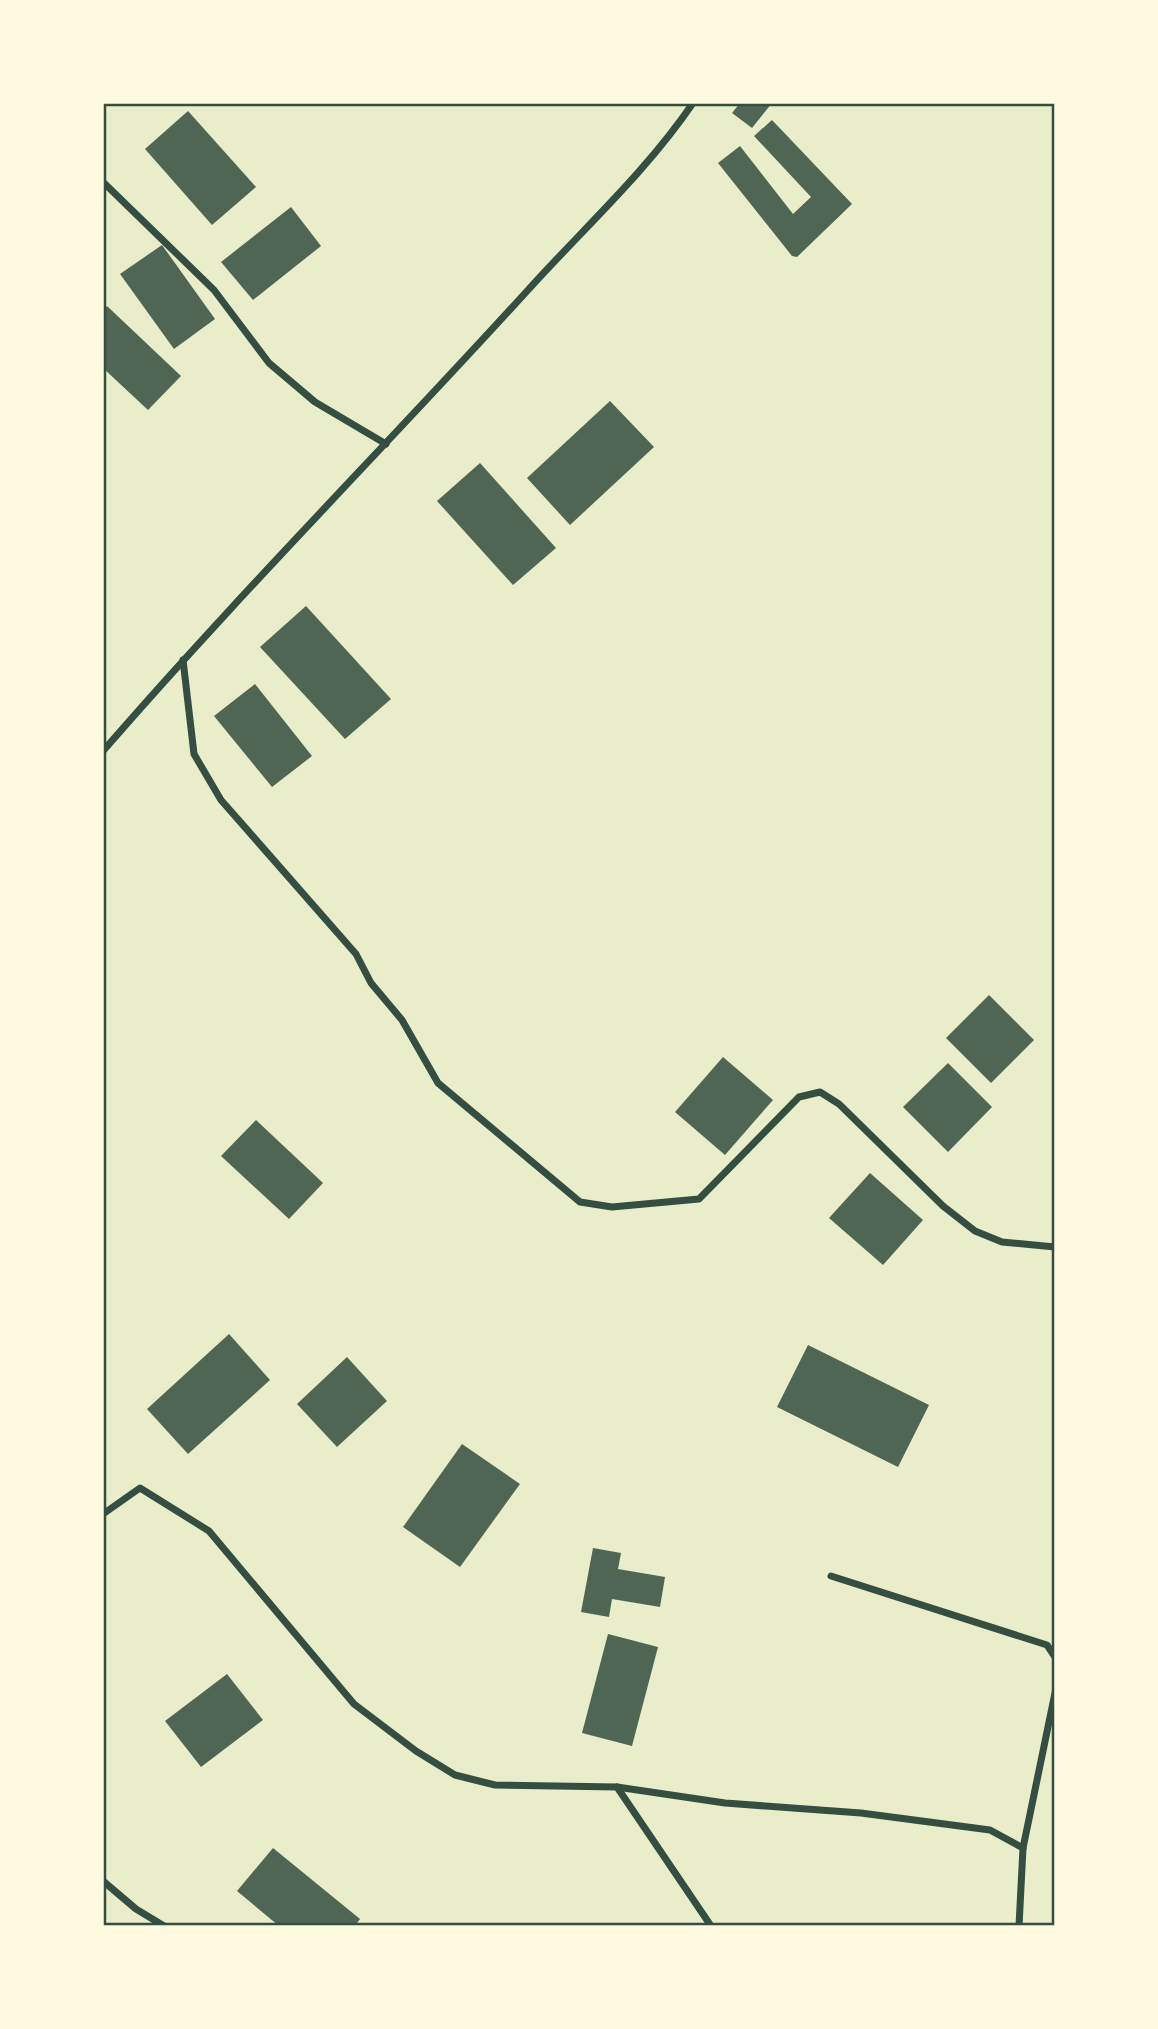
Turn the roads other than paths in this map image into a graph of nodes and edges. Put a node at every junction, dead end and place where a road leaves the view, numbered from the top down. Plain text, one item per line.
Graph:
1 (693, 103) edge
2 (103, 182) edge
3 (386, 444) junction
4 (183, 660) junction
5 (103, 751) edge
6 (1055, 1247) edge
7 (103, 1514) edge
8 (831, 1576) dead end
9 (1055, 1657) edge
10 (1055, 1693) edge
11 (617, 1787) junction
12 (1023, 1848) junction
13 (103, 1881) edge
14 (164, 1926) edge
15 (711, 1926) edge
16 (1019, 1926) edge

1 - 3 street
2 - 3 street
3 - 4 street
4 - 5 street
4 - 6 street
7 - 11 street
8 - 9 street
10 - 12 street
11 - 12 street
11 - 15 street
12 - 16 street
13 - 14 street

